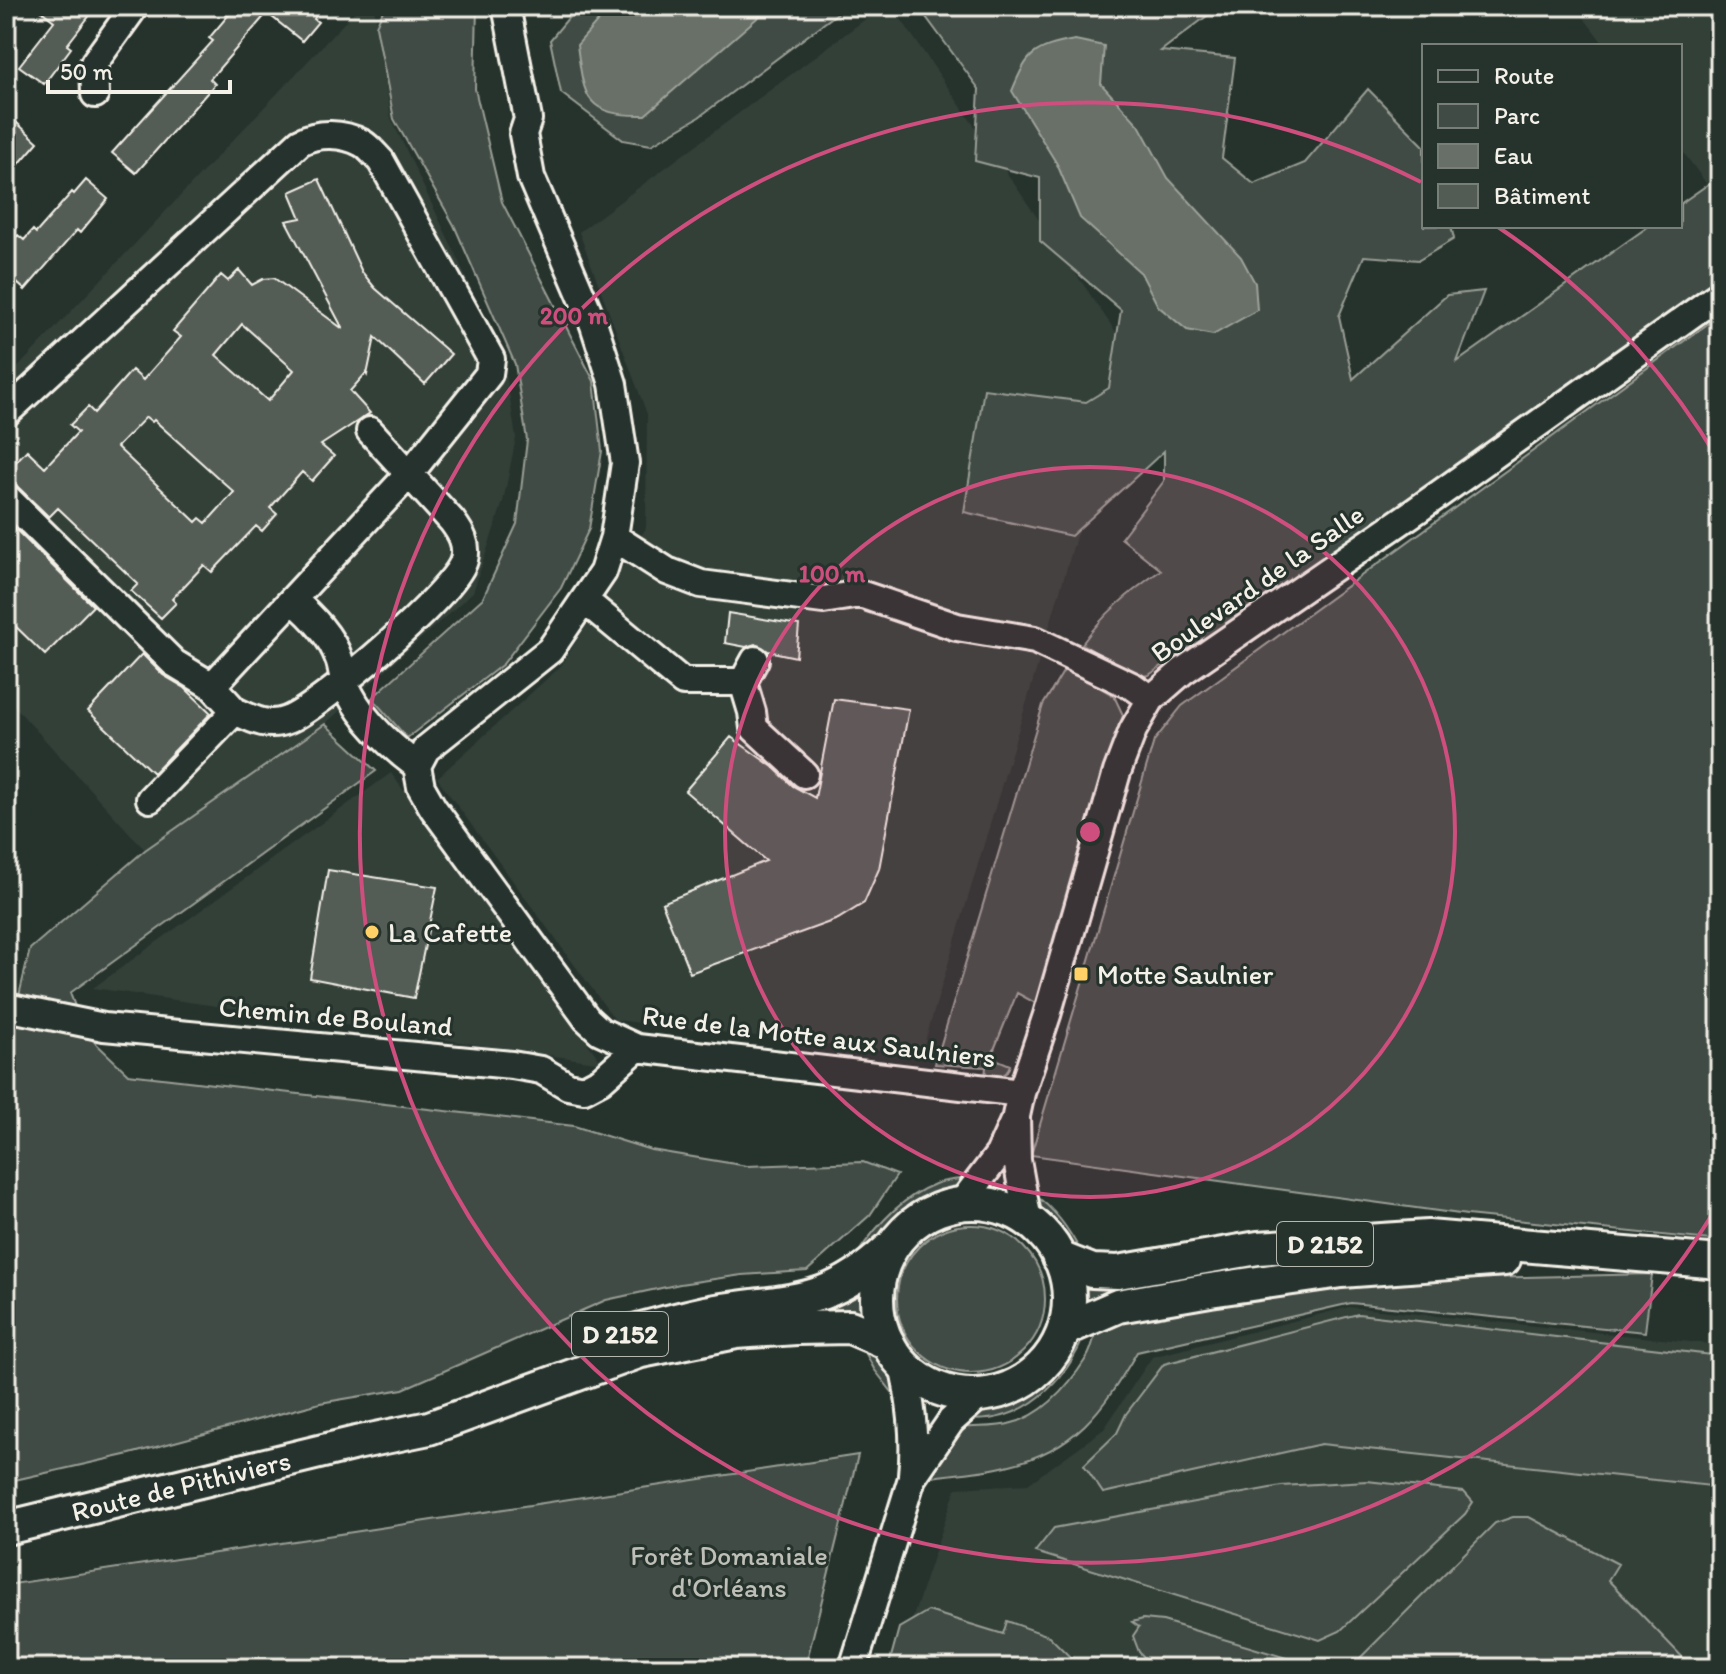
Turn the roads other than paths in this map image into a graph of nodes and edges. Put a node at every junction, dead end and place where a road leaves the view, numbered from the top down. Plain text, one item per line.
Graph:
1 (135, 6) edge
2 (506, 6) edge
3 (95, 94) dead end
4 (1720, 294) edge
5 (6, 413) edge
6 (370, 431) dead end
7 (410, 473) junction
8 (6, 497) edge
9 (614, 537) junction
10 (584, 600) junction
11 (294, 601) junction
12 (344, 682) junction
13 (212, 686) junction
14 (1151, 699) junction
15 (235, 711) junction
16 (417, 766) junction
17 (804, 774) dead end
18 (150, 799) dead end
19 (9, 1007) edge
20 (637, 1048) junction
21 (1018, 1105) junction
22 (961, 1204) junction
23 (1028, 1221) junction
24 (888, 1250) junction
25 (1595, 1252) junction
26 (1059, 1258) junction
27 (1720, 1262) edge
28 (1065, 1329) junction
29 (896, 1354) junction
30 (981, 1394) junction
31 (356, 1443) junction
32 (912, 1478) junction
33 (6, 1528) edge
34 (853, 1668) edge

1 - 3 street
2 - 9 street
4 - 14 street, Boulevard de la Salle
5 - 7 street
6 - 7 street
7 - 11 street
7 - 12 street
8 - 13 street
9 - 10 street
9 - 14 street
10 - 16 street
10 - 17 street
11 - 12 street
11 - 13 street
12 - 15 street
12 - 16 street
13 - 15 street
14 - 21 street, Boulevard de la Salle
15 - 18 street
16 - 20 street, Rue de la Motte aux Saulniers
19 - 20 street, Chemin de Bouland
20 - 21 street, Rue de la Motte aux Saulniers
21 - 22 street, Boulevard de la Salle
21 - 23 street, Boulevard de la Salle
22 - 23 main road
22 - 24 main road
23 - 26 main road
24 - 29 main road
24 - 31 main road, Route de Pithiviers / D 2152
25 - 26 main road, D 2152
25 - 27 main road, D 2152
25 - 28 main road, D 2152
26 - 28 main road
28 - 30 main road
29 - 30 main road
29 - 31 main road, Route de Pithiviers / D 2152
29 - 32 street
30 - 32 street
31 - 33 main road, Route de Pithiviers / D 2152
32 - 34 street

